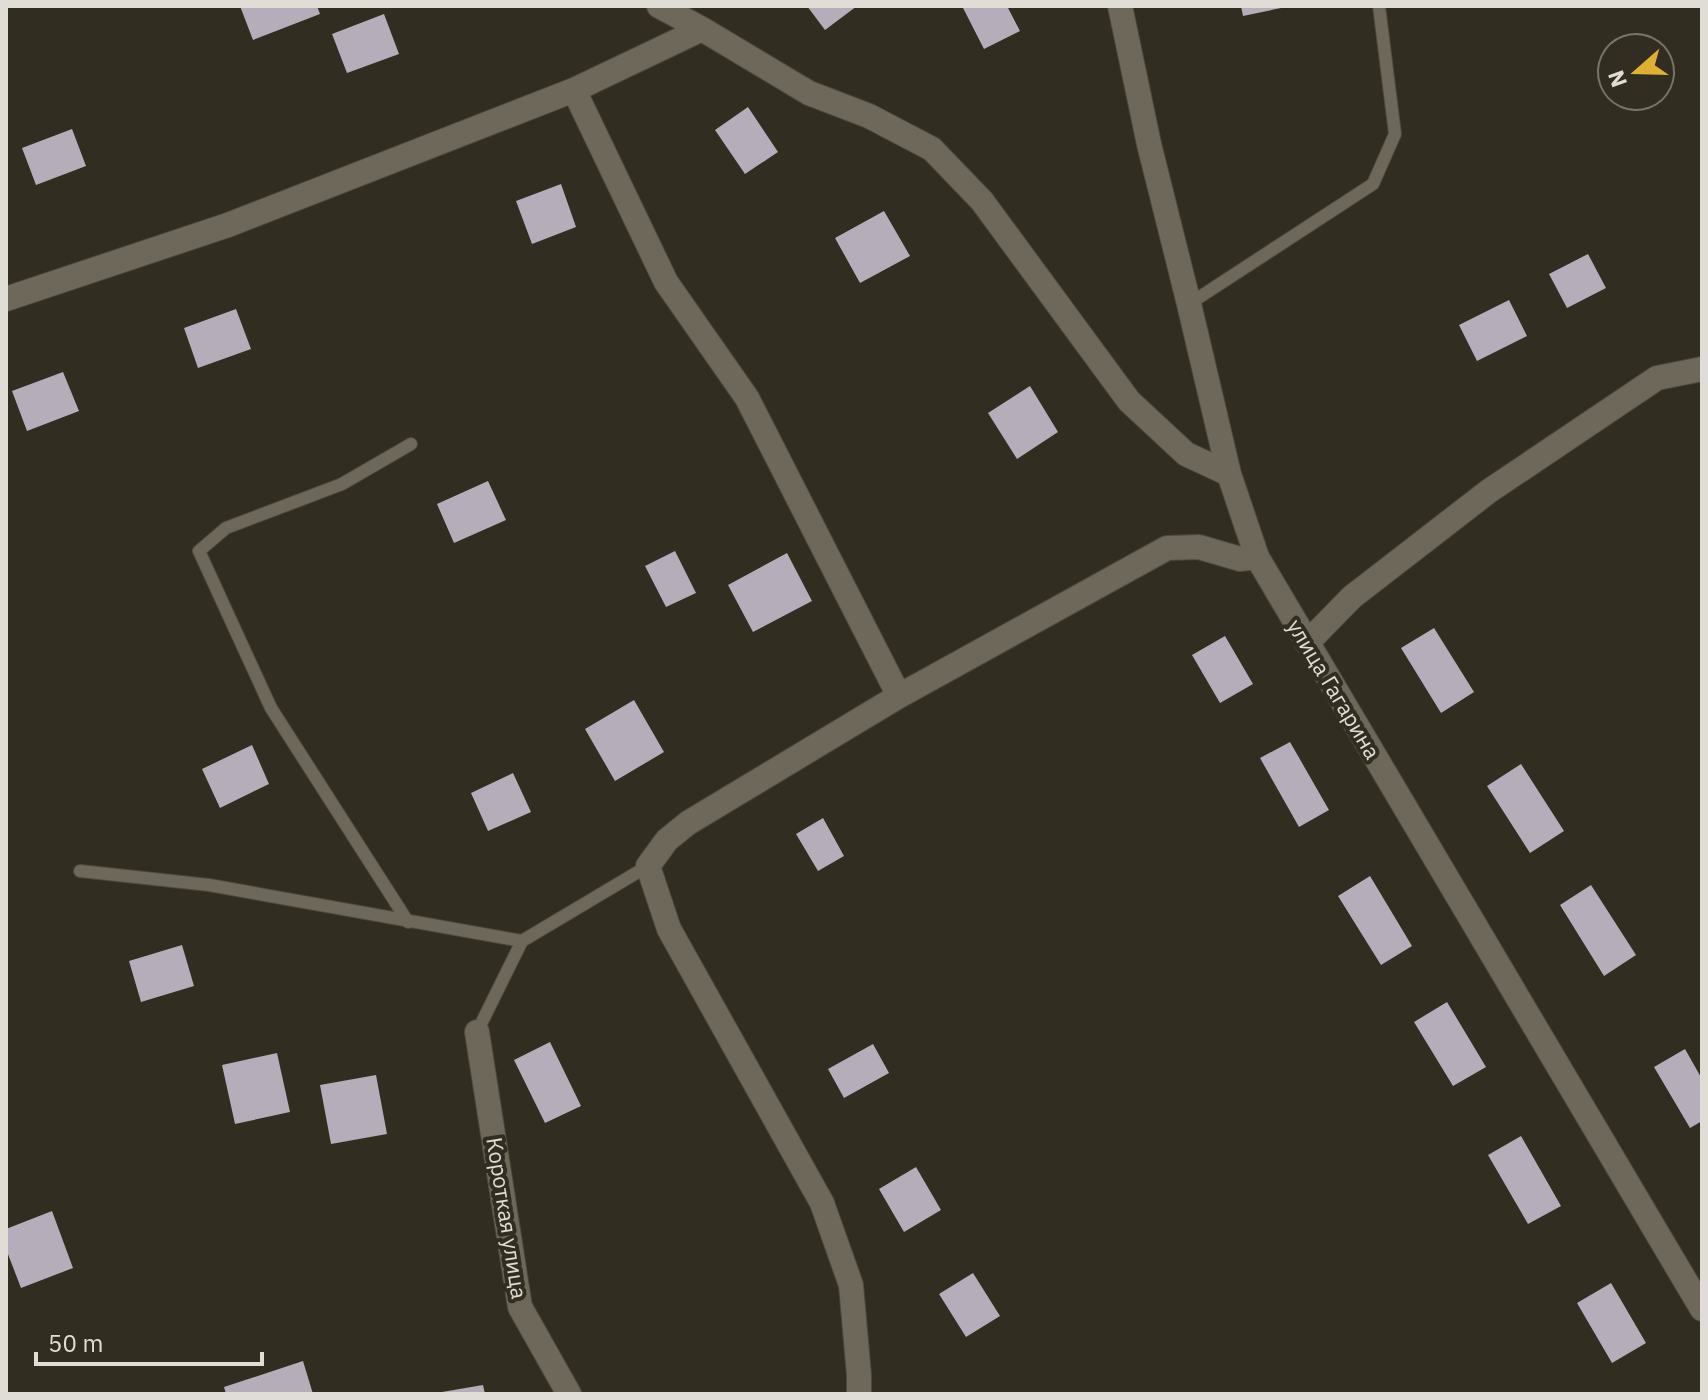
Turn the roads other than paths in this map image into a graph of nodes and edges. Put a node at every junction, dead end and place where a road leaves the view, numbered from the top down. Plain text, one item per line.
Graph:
1 (659, 6) edge
2 (1120, 6) edge
3 (1379, 6) edge
4 (702, 29) junction
5 (574, 90) junction
6 (6, 299) edge
7 (1189, 304) junction
8 (1702, 369) edge
9 (411, 444) dead end
10 (1229, 474) junction
11 (1257, 557) junction
12 (1307, 643) junction
13 (899, 696) junction
14 (648, 866) junction
15 (80, 871) dead end
16 (408, 922) junction
17 (522, 941) junction
18 (477, 1032) joint
19 (1702, 1309) edge
20 (569, 1394) edge
21 (859, 1394) edge

1 - 4 street
2 - 7 street, улица Гагарина
3 - 7 lane
4 - 5 street
4 - 10 street
5 - 6 street
5 - 13 street
7 - 10 street, улица Гагарина
8 - 12 street
9 - 16 lane
10 - 11 street, улица Гагарина
11 - 12 street, улица Гагарина
11 - 13 street
12 - 19 street, улица Гагарина
13 - 14 street
14 - 17 lane
14 - 21 street
15 - 16 lane
16 - 17 lane
17 - 18 lane
18 - 20 street, Короткая улица

